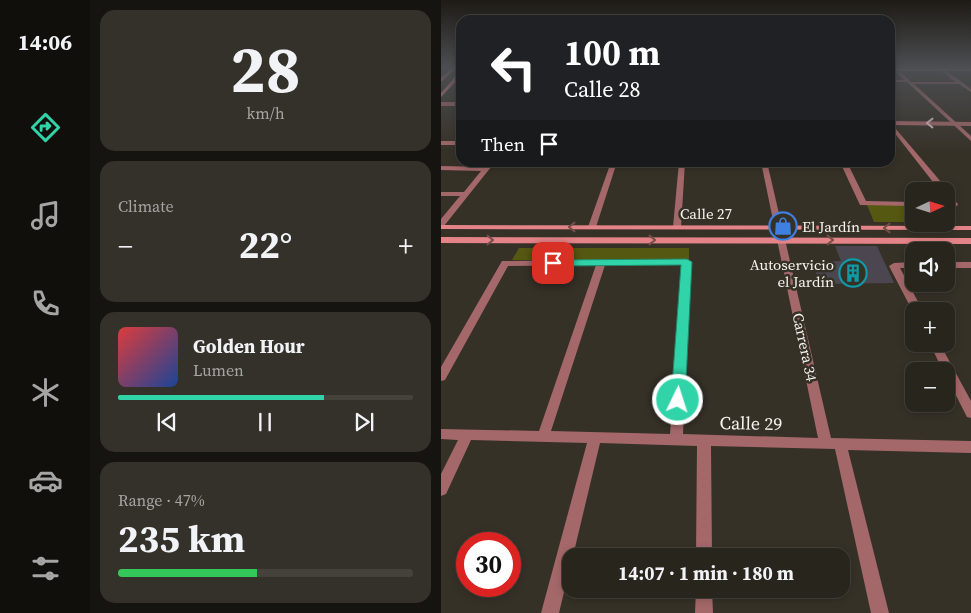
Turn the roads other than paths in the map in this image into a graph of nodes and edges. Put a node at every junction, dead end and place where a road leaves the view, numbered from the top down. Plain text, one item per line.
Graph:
1 (924, 96) edge
2 (441, 104) edge
3 (456, 104) edge
4 (895, 124) edge
5 (954, 124) junction
6 (971, 124) edge
7 (895, 130) edge
8 (971, 139) edge
9 (441, 143) edge
10 (456, 143) edge
11 (465, 167) edge
12 (488, 167) edge
13 (612, 167) edge
14 (682, 167) edge
15 (765, 167) edge
16 (845, 167) edge
17 (441, 168) edge
18 (936, 182) edge
19 (441, 194) edge
20 (465, 194) junction
21 (905, 204) edge
22 (441, 225) edge
23 (592, 226) junction
24 (677, 227) junction
25 (778, 227) junction
26 (971, 228) edge
27 (441, 240) edge
28 (781, 240) junction
29 (971, 241) edge
30 (601, 263) junction
31 (905, 265) edge
32 (955, 265) edge
33 (971, 265) edge
34 (905, 287) edge
35 (939, 352) edge
36 (441, 377) edge
37 (971, 412) edge
38 (441, 434) edge
39 (467, 435) junction
40 (543, 436) junction
41 (595, 438) junction
42 (676, 440) junction
43 (704, 440) junction
44 (833, 443) junction
45 (971, 446) edge
46 (441, 489) edge
47 (704, 548) edge
48 (704, 598) edge
49 (550, 613) edge
50 (704, 613) edge
51 (880, 613) edge

1 - 5 street
2 - 3 street
5 -> 4 street
5 - 6 street
5 - 8 street
7 - 18 street
9 - 10 street
11 - 17 street
12 - 20 street
13 - 23 street
14 - 24 street
15 - 25 street, Carrera 34
16 - 21 street
19 - 20 street
20 - 22 street
23 -> 22 main road, Calle 27
23 - 24 main road, Calle 27
24 - 25 main road, Calle 27
26 -> 25 main road, Calle 27
25 - 28 street, Carrera 34
27 -> 28 main road, Calle 27
28 -> 29 main road, Calle 27
28 - 44 street, Carrera 34
30 - 36 street
30 - 40 street
30 - 42 street
31 - 34 street
32 - 33 street
35 - 37 street
38 - 39 street, Calle 29
39 - 40 street, Calle 29
39 - 46 street
40 - 41 street, Calle 29
41 - 42 street, Calle 29
41 - 49 street
42 - 43 street, Calle 29
43 - 44 street, Calle 29
43 - 47 street
44 - 45 street, Calle 29
44 - 51 street, Carrera 34
48 - 50 street

